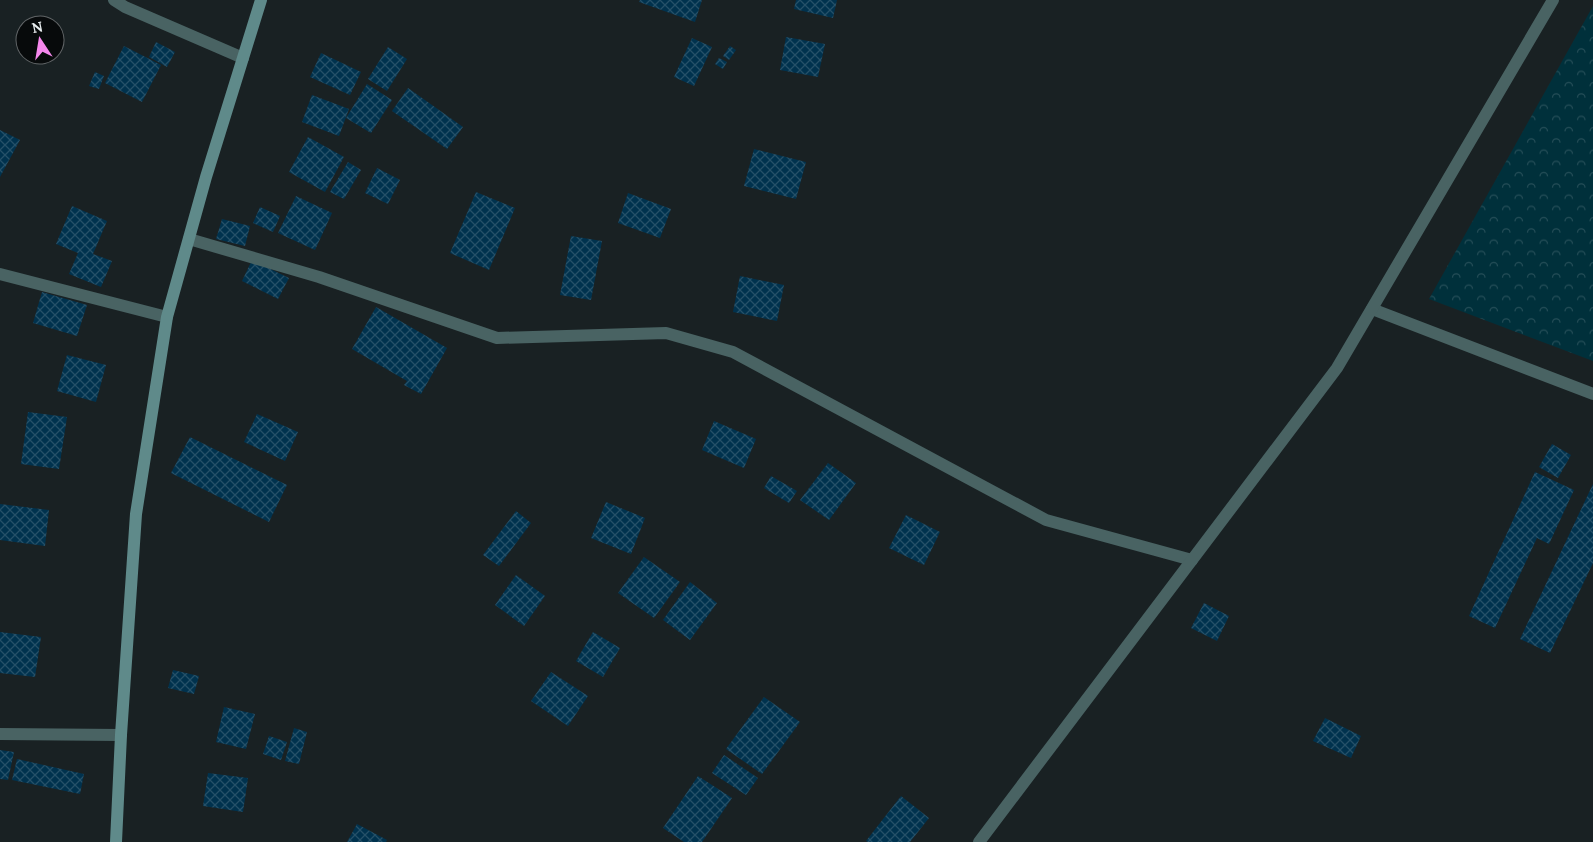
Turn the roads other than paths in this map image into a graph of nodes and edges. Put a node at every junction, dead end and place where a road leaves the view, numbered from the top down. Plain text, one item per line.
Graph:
1 (114, 0) edge
2 (261, 0) edge
3 (1553, 0) edge
4 (243, 58) junction
5 (189, 239) junction
6 (0, 274) edge
7 (1372, 309) junction
8 (167, 317) junction
9 (1593, 394) edge
10 (1192, 560) junction
11 (0, 734) edge
12 (121, 735) junction
13 (116, 842) edge
14 (979, 842) edge

1 - 4 street
2 - 4 main road
3 - 7 street
4 - 5 main road
5 - 8 main road
5 - 10 street
6 - 8 street
7 - 9 street
7 - 10 street
8 - 12 main road
10 - 14 street
11 - 12 street
12 - 13 main road

